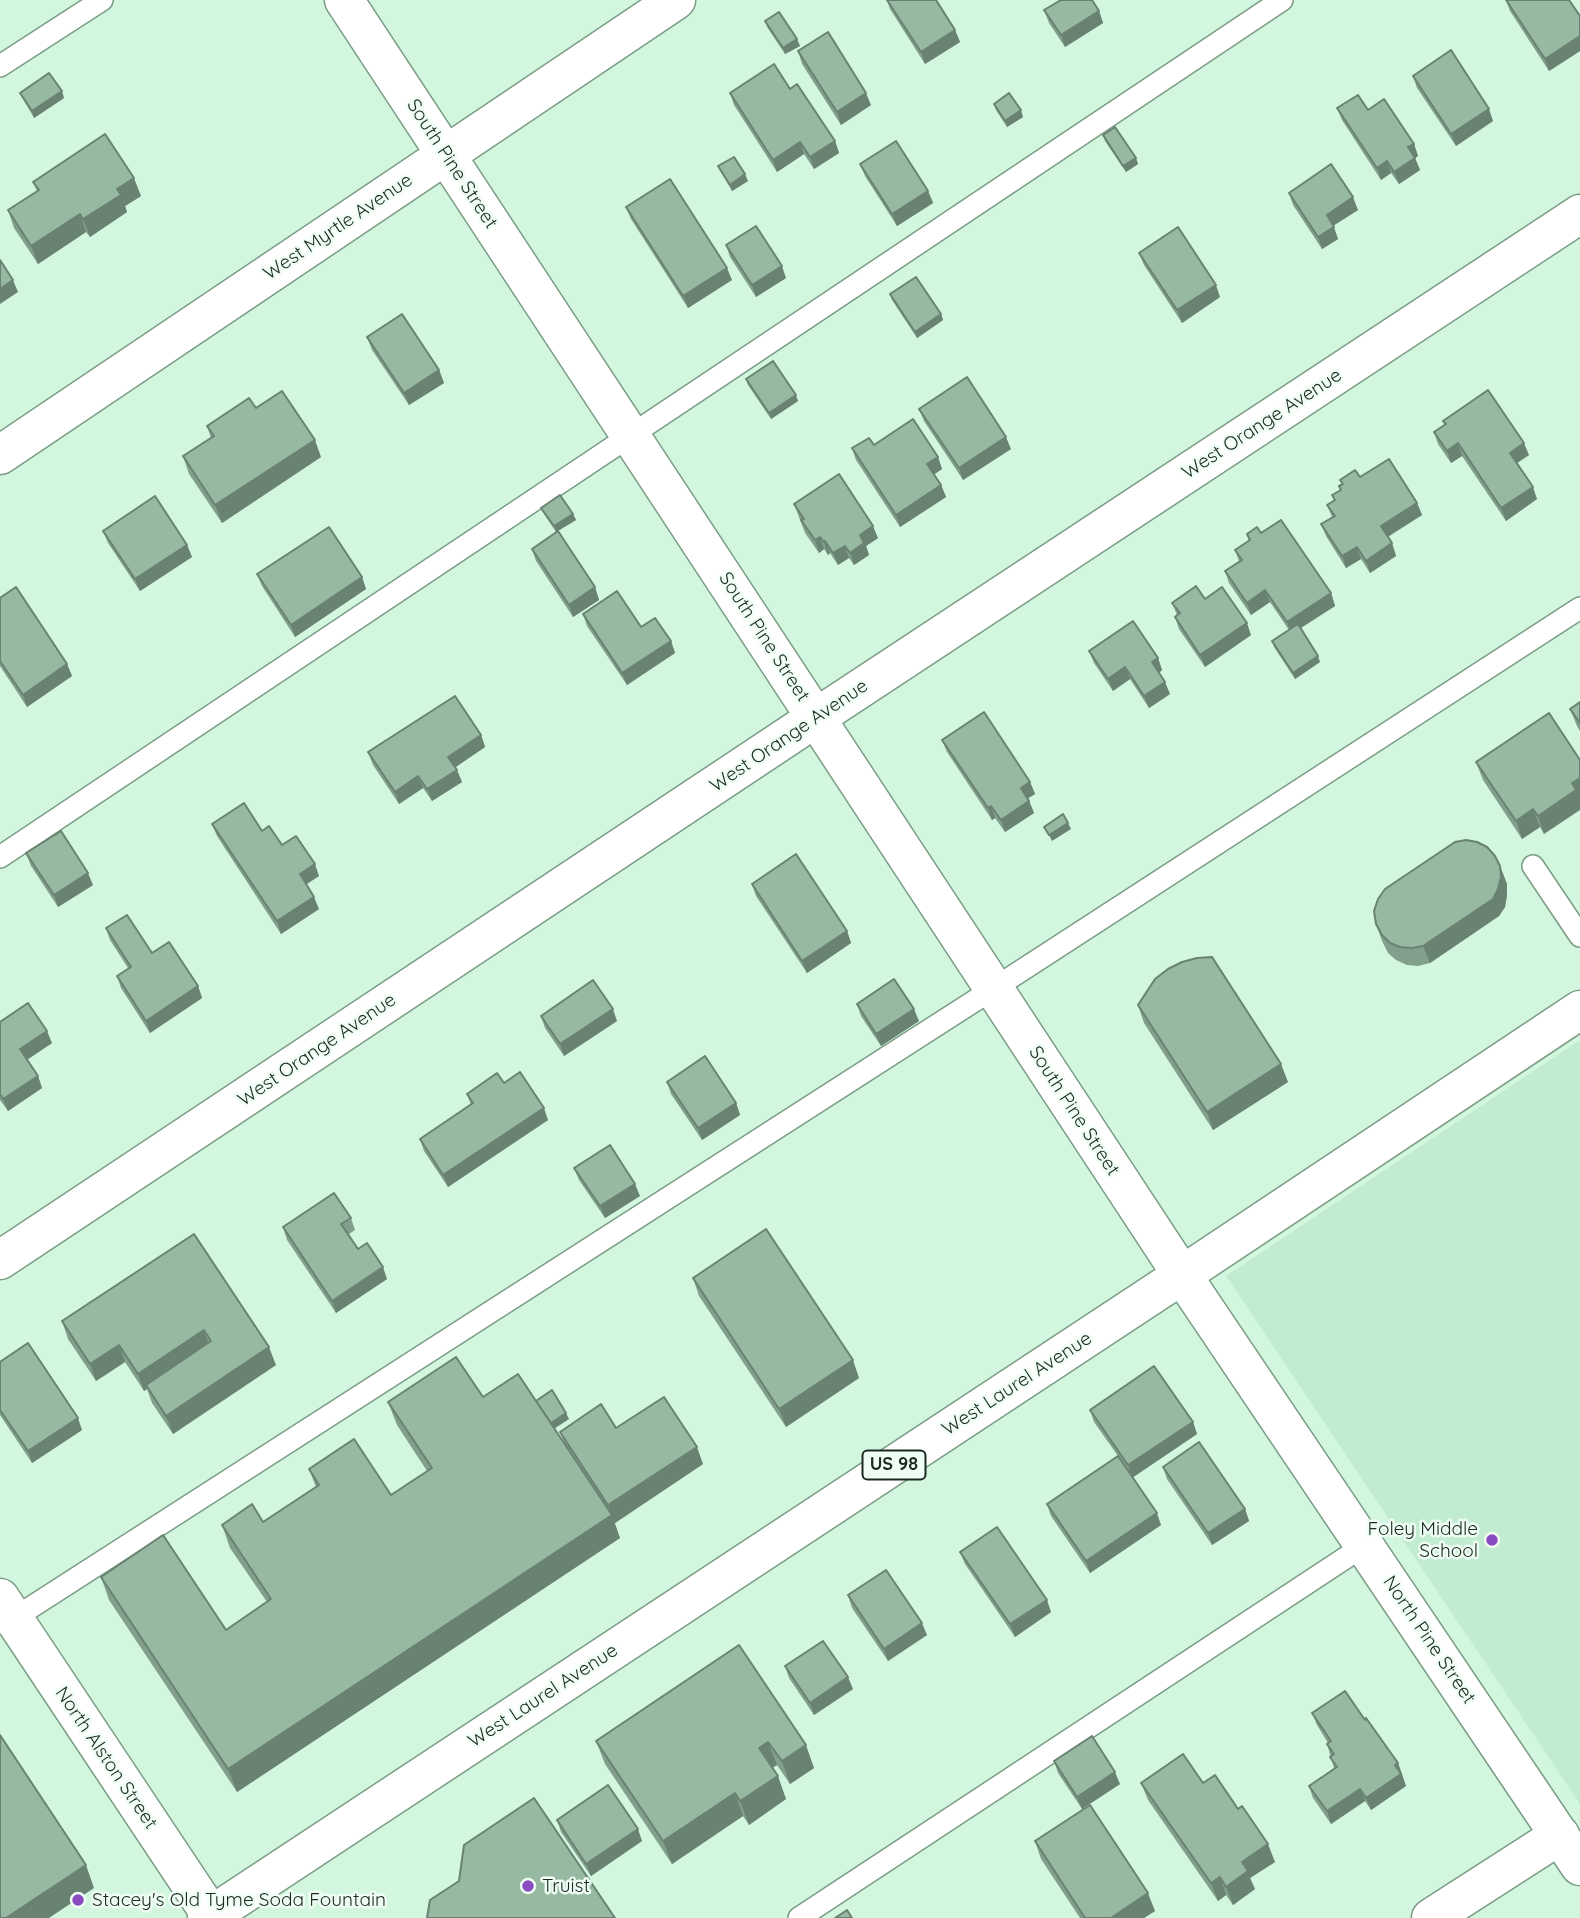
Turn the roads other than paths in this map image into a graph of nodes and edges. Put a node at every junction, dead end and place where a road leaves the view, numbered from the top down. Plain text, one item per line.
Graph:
1 (102, 0) edge
2 (344, 0) edge
3 (676, 0) edge
4 (1282, 0) edge
5 (0, 66) edge
6 (446, 155) junction
7 (1580, 214) edge
8 (632, 436) junction
9 (0, 455) edge
10 (1580, 608) edge
11 (817, 717) junction
12 (0, 857) edge
13 (1534, 866) dead end
14 (1580, 936) edge
15 (993, 989) junction
16 (1580, 1010) edge
17 (0, 1260) edge
18 (1182, 1275) junction
19 (1365, 1545) junction
20 (4, 1614) edge
21 (1573, 1841) edge
22 (210, 1917) edge
23 (799, 1918) edge
24 (1431, 1918) edge

1 - 5 lane
2 - 6 street, South Pine Street
3 - 6 street, West Myrtle Avenue
4 - 8 lane
6 - 8 street, South Pine Street
6 - 9 street, West Myrtle Avenue
7 - 11 street, West Orange Avenue
8 - 11 street, South Pine Street
8 - 12 lane
10 - 15 lane
11 - 15 street, South Pine Street
11 - 17 street, West Orange Avenue
13 - 14 lane
15 - 18 street, South Pine Street
15 - 20 lane
16 - 18 street, West Laurel Avenue / US 98
18 - 19 street, North Pine Street
18 - 22 street, West Laurel Avenue / US 98
19 - 21 street, North Pine Street
19 - 23 lane
20 - 22 street, North Alston Street
21 - 24 street

